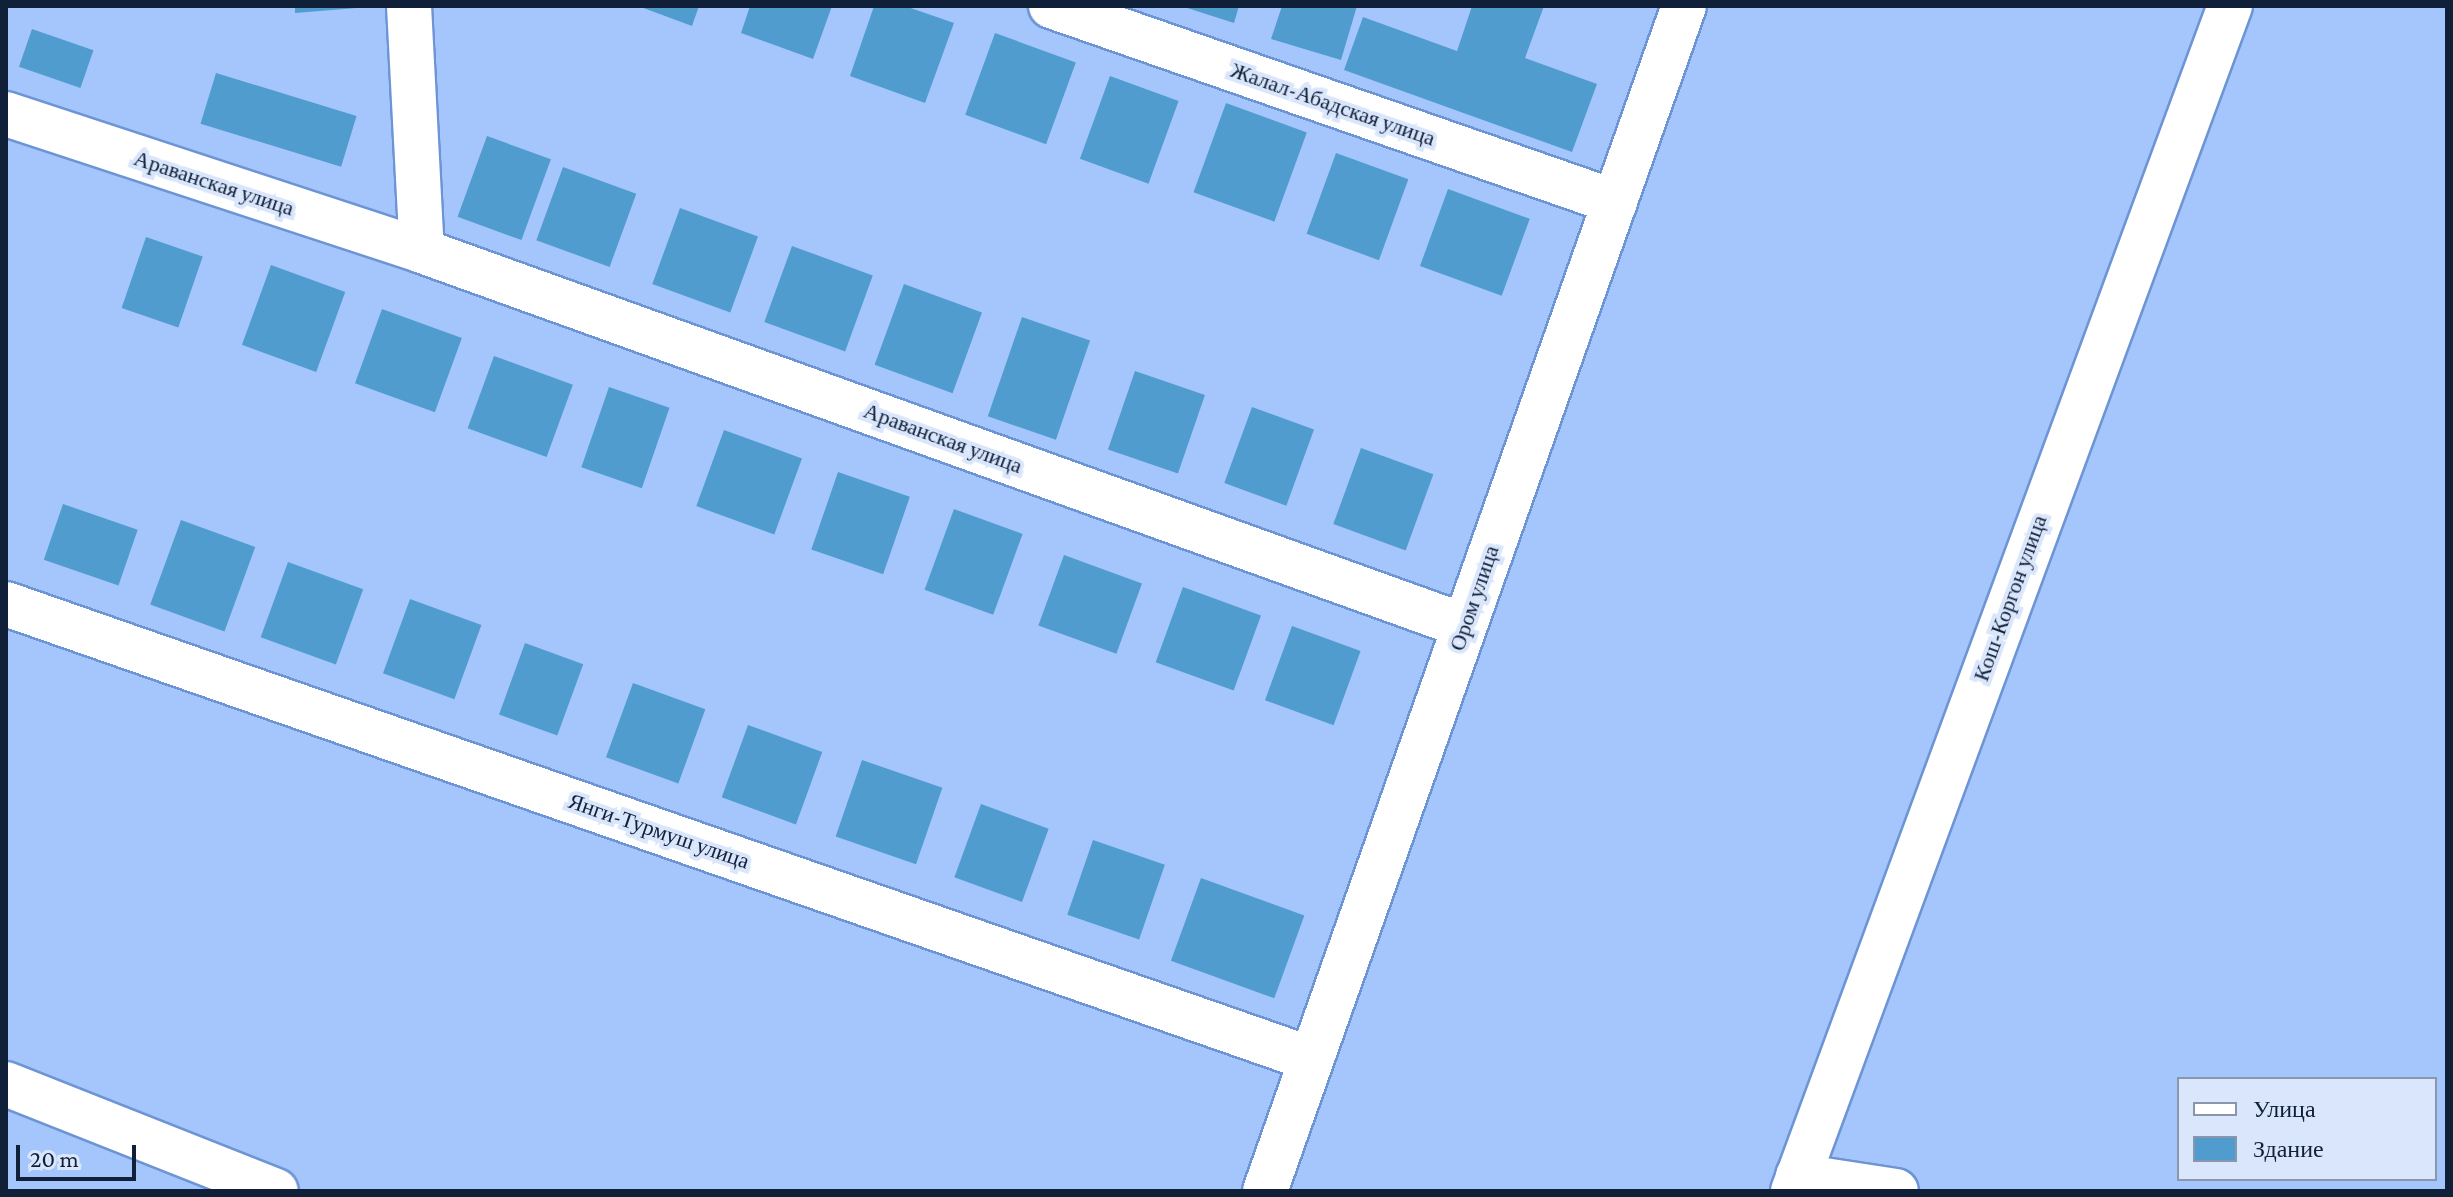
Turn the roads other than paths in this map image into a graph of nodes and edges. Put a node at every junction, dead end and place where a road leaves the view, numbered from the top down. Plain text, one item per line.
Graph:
1 (409, 6) edge
2 (1051, 6) edge
3 (1684, 6) edge
4 (2230, 6) edge
5 (6, 114) edge
6 (1615, 202) junction
7 (422, 251) junction
8 (6, 604) edge
9 (1465, 626) junction
10 (1311, 1059) junction
11 (6, 1084) edge
12 (1795, 1184) edge
13 (276, 1191) edge
14 (1265, 1191) edge
15 (1896, 1191) edge

1 - 7 street
2 - 6 street, Жалал-Абадская улица
3 - 6 street, Ором улица
4 - 12 street, Кош-Коргон улица
5 - 7 street, Араванская улица
6 - 9 street, Ором улица
7 - 9 street, Араванская улица
8 - 10 street, Янги-Турмуш улица
9 - 10 street, Ором улица
10 - 14 street, Ором улица
11 - 13 street
12 - 15 street

